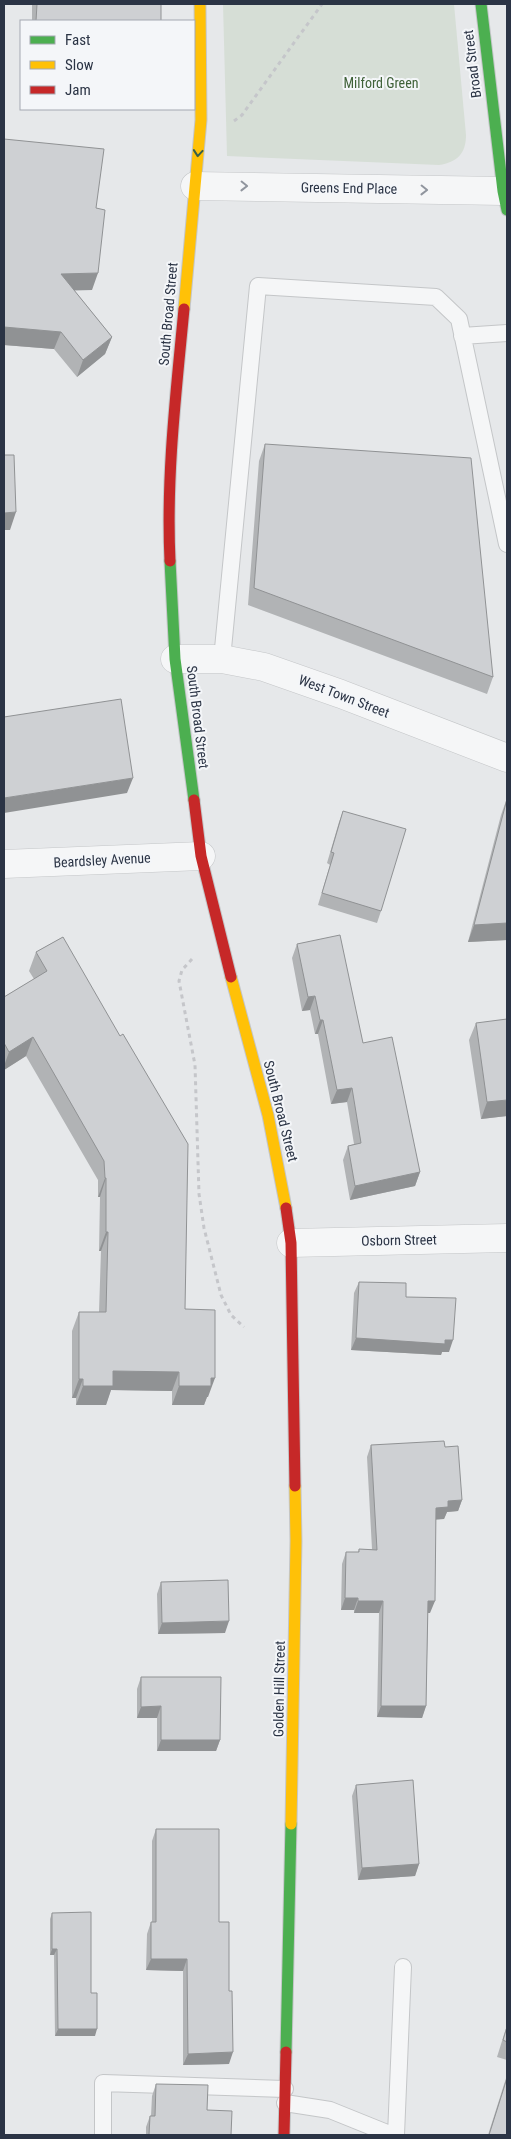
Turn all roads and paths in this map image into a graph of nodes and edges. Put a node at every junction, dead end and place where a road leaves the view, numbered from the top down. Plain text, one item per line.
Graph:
1 (200, 4) edge
2 (322, 4) edge
3 (481, 4) edge
4 (232, 124) dead end
5 (195, 186) junction
6 (505, 200) edge
7 (507, 333) edge
8 (462, 336) junction
9 (507, 544) edge
10 (176, 659) junction
11 (222, 660) junction
12 (507, 758) edge
13 (201, 856) junction
14 (4, 864) edge
15 (222, 944) junction
16 (507, 1238) edge
17 (291, 1243) junction
18 (244, 1327) dead end
19 (403, 1967) dead end
20 (285, 2096) junction
21 (103, 2135) edge
22 (284, 2135) edge
23 (392, 2135) edge
24 (396, 2135) edge

1 -> 5 main road
2 - 4 path
3 - 6 main road, Broad Street
5 -> 6 street, Greens End Place
5 - 10 main road, South Broad Street
7 - 8 lane
8 - 9 lane
8 - 11 lane
10 - 11 street, West Town Street
10 - 13 main road, South Broad Street
11 - 12 street, West Town Street
13 - 14 street, Beardsley Avenue
13 - 15 main road, South Broad Street
15 - 17 main road, South Broad Street
15 - 18 path
16 - 17 street, Osborn Street
17 - 20 main road, Golden Hill Street
19 - 24 lane
20 - 21 lane
20 - 22 main road, Golden Hill Street
20 - 23 lane

